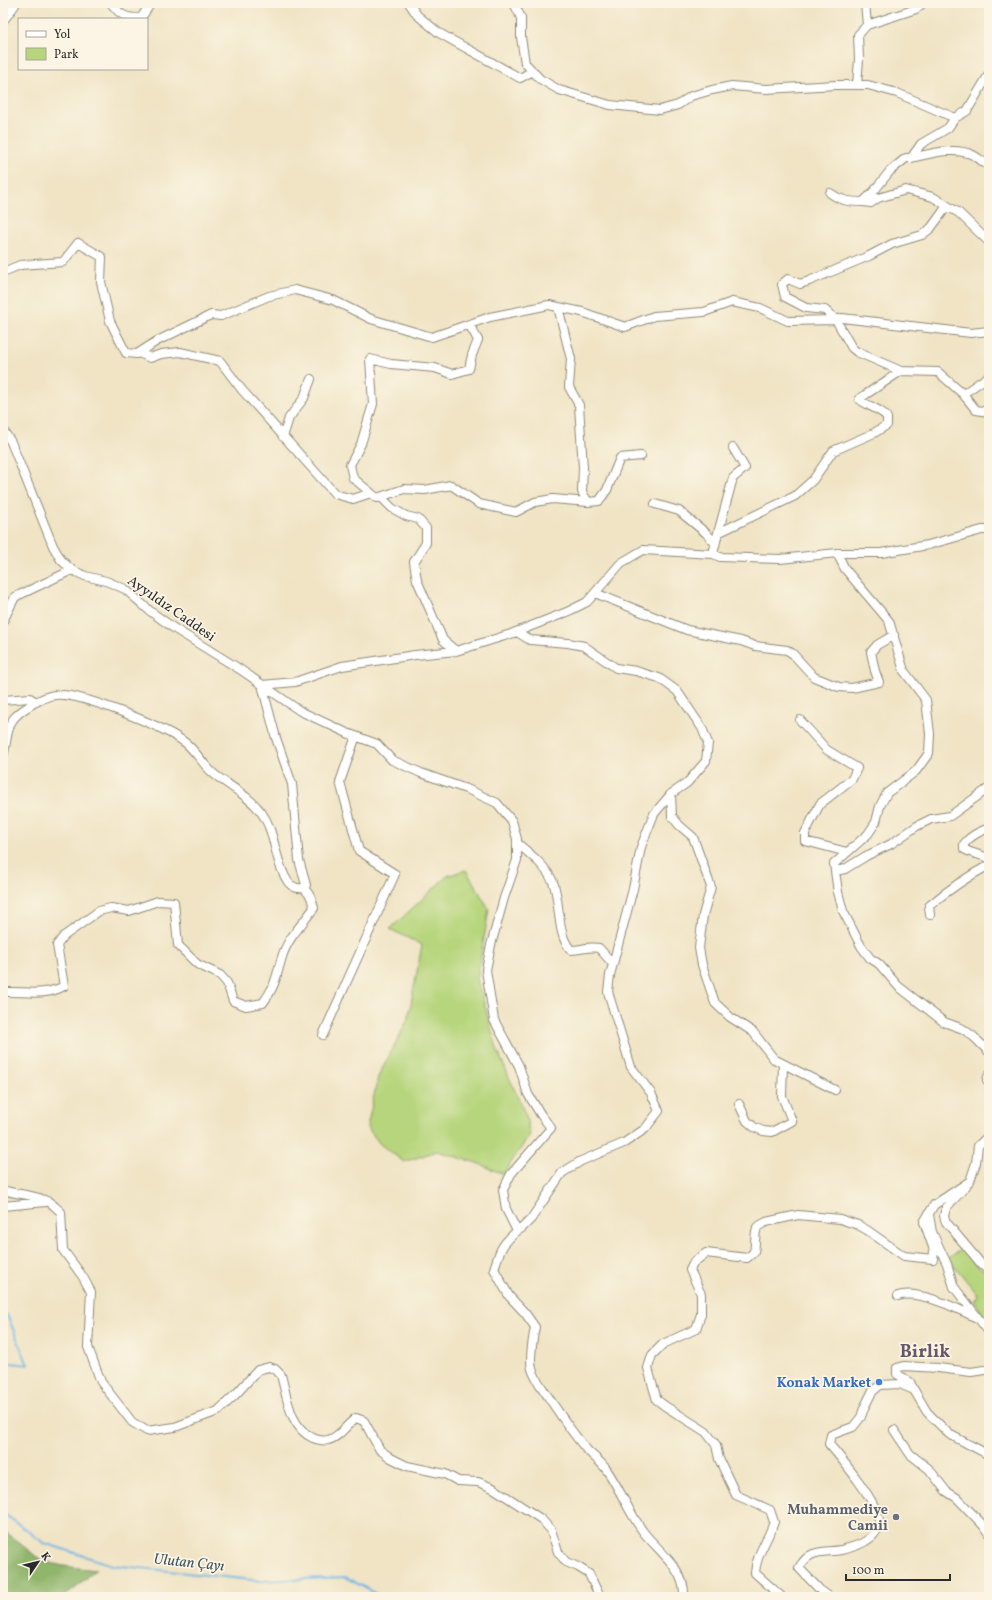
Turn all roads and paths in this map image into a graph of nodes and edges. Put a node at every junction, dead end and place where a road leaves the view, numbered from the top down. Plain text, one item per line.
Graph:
1 (15, 3) edge
2 (111, 3) edge
3 (150, 3) edge
4 (409, 3) edge
5 (514, 3) edge
6 (865, 3) edge
7 (923, 3) edge
8 (3, 21) edge
9 (866, 25) junction
10 (533, 71) junction
11 (989, 74) edge
12 (856, 85) junction
13 (955, 118) junction
14 (911, 158) junction
15 (989, 166) edge
16 (830, 193) dead end
17 (863, 202) junction
18 (947, 206) junction
19 (989, 242) edge
20 (3, 272) edge
21 (558, 307) junction
22 (836, 320) junction
23 (469, 324) junction
24 (989, 331) edge
25 (139, 353) junction
26 (901, 371) junction
27 (989, 376) edge
28 (311, 379) dead end
29 (963, 394) junction
30 (989, 412) edge
31 (3, 430) edge
32 (283, 437) junction
33 (733, 448) dead end
34 (641, 456) dead end
35 (371, 493) junction
36 (381, 497) junction
37 (588, 502) junction
38 (655, 504) dead end
39 (989, 530) edge
40 (718, 533) junction
41 (715, 543) junction
42 (837, 553) junction
43 (712, 554) junction
44 (72, 570) junction
45 (595, 593) junction
46 (3, 621) edge
47 (518, 632) junction
48 (894, 635) junction
49 (456, 651) junction
50 (262, 685) junction
51 (3, 700) edge
52 (36, 702) junction
53 (800, 720) dead end
54 (356, 736) junction
55 (3, 756) edge
56 (989, 788) edge
57 (671, 794) junction
58 (989, 828) edge
59 (517, 843) junction
60 (846, 852) junction
61 (989, 858) edge
62 (989, 865) edge
63 (836, 871) junction
64 (304, 888) junction
65 (930, 915) dead end
66 (613, 964) junction
67 (3, 992) edge
68 (323, 1035) dead end
69 (989, 1052) edge
70 (783, 1064) junction
71 (989, 1074) edge
72 (989, 1082) edge
73 (835, 1090) dead end
74 (739, 1104) dead end
75 (989, 1135) edge
76 (970, 1181) junction
77 (3, 1190) edge
78 (49, 1202) junction
79 (3, 1206) edge
80 (928, 1215) junction
81 (516, 1231) junction
82 (989, 1269) edge
83 (898, 1296) dead end
84 (978, 1318) junction
85 (989, 1332) edge
86 (984, 1370) dead end
87 (914, 1390) junction
88 (894, 1430) dead end
89 (989, 1455) edge
90 (989, 1534) edge
91 (600, 1597) edge
92 (684, 1597) edge
93 (782, 1597) edge
94 (830, 1597) edge

1 - 8 street
2 - 3 street
4 - 10 street
5 - 10 street
6 - 9 street
7 - 9 street
9 - 12 street
10 - 12 street
11 - 13 street
12 - 13 street
13 - 14 street
14 - 15 street
14 - 17 street
16 - 17 street
17 - 18 street
18 - 19 street
18 - 22 street
20 - 25 street
21 - 22 street
21 - 23 street
21 - 37 street
22 - 24 street
22 - 26 street
23 - 25 street
23 - 35 street
25 - 32 street
26 - 29 street
26 - 40 street
27 - 29 street
28 - 32 street
29 - 30 street
31 - 44 street, Ayyıldız Caddesi
32 - 35 street
33 - 40 street
34 - 37 street
35 - 36 street
36 - 37 street
36 - 49 street
38 - 41 street
39 - 42 street
40 - 41 street
41 - 43 street
42 - 43 street
42 - 48 street
43 - 45 street
44 - 46 street
44 - 50 street, Ayyıldız Caddesi
45 - 47 street
45 - 48 street
47 - 49 street
47 - 57 street
48 - 60 street
49 - 50 street
50 - 54 street, Ayyıldız Caddesi
50 - 64 street
51 - 52 street
52 - 55 street
52 - 64 street
53 - 60 street
54 - 59 street, Ayyıldız Caddesi
54 - 68 street
56 - 63 street
57 - 66 street
57 - 70 street
58 - 61 street
59 - 66 street
59 - 81 street, Ayyıldız Caddesi
60 - 63 street
62 - 65 street
63 - 69 street
64 - 67 street
66 - 81 street
70 - 73 street
70 - 74 street
71 - 72 street
75 - 76 street
76 - 80 street
76 - 82 street
77 - 78 street
78 - 79 street
78 - 91 street
80 - 84 street
80 - 93 street
81 - 92 street
83 - 84 street
84 - 85 street
86 - 87 street
87 - 89 street
87 - 94 street
88 - 90 street

